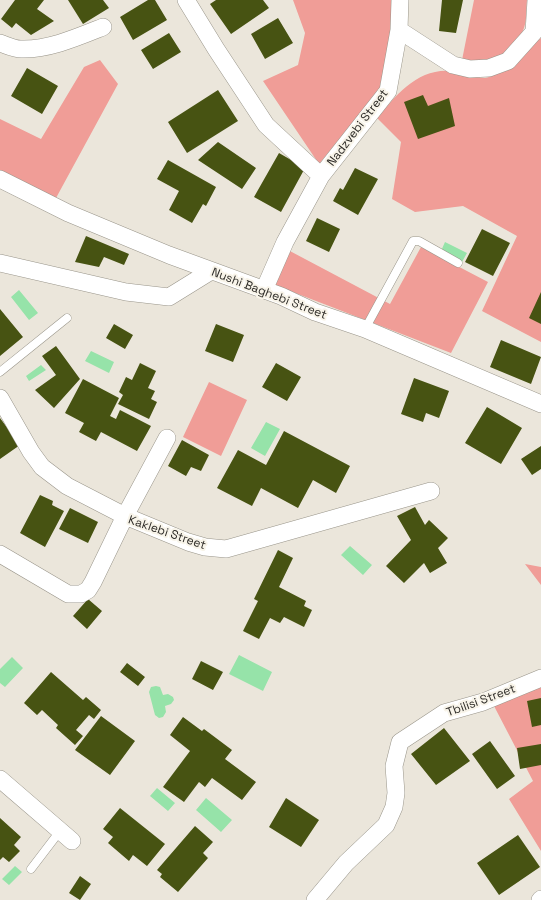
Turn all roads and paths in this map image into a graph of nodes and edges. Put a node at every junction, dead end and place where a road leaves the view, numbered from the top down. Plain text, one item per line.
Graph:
1 (186, 0) edge
2 (400, 0) edge
3 (536, 0) edge
4 (103, 27) dead end
5 (399, 30) junction
6 (0, 43) edge
7 (321, 176) junction
8 (0, 179) edge
9 (458, 263) dead end
10 (0, 264) edge
11 (211, 271) junction
12 (264, 290) junction
13 (67, 318) dead end
14 (365, 329) junction
15 (0, 372) edge
16 (0, 398) edge
17 (541, 404) edge
18 (167, 438) dead end
19 (431, 491) dead end
20 (125, 516) junction
21 (0, 554) edge
22 (541, 678) edge
23 (0, 779) edge
24 (66, 836) joint
25 (31, 869) dead end
26 (315, 900) edge

1 - 7 street
2 - 5 street, Nadzvebi Street
3 - 5 street
4 - 6 street
5 - 7 street, Nadzvebi Street
7 - 12 street, Nadzvebi Street
8 - 11 street, Nushi Baghebi Street
9 - 14 lane
10 - 11 street
11 - 12 street, Nushi Baghebi Street
12 - 14 street, Nushi Baghebi Street
13 - 15 lane
14 - 17 street, Nushi Baghebi Street
16 - 20 street
18 - 20 street
19 - 20 street, Kaklebi Street
20 - 21 street, Kaklebi Street
22 - 26 street, Tbilisi Street
23 - 24 street
24 - 25 lane

